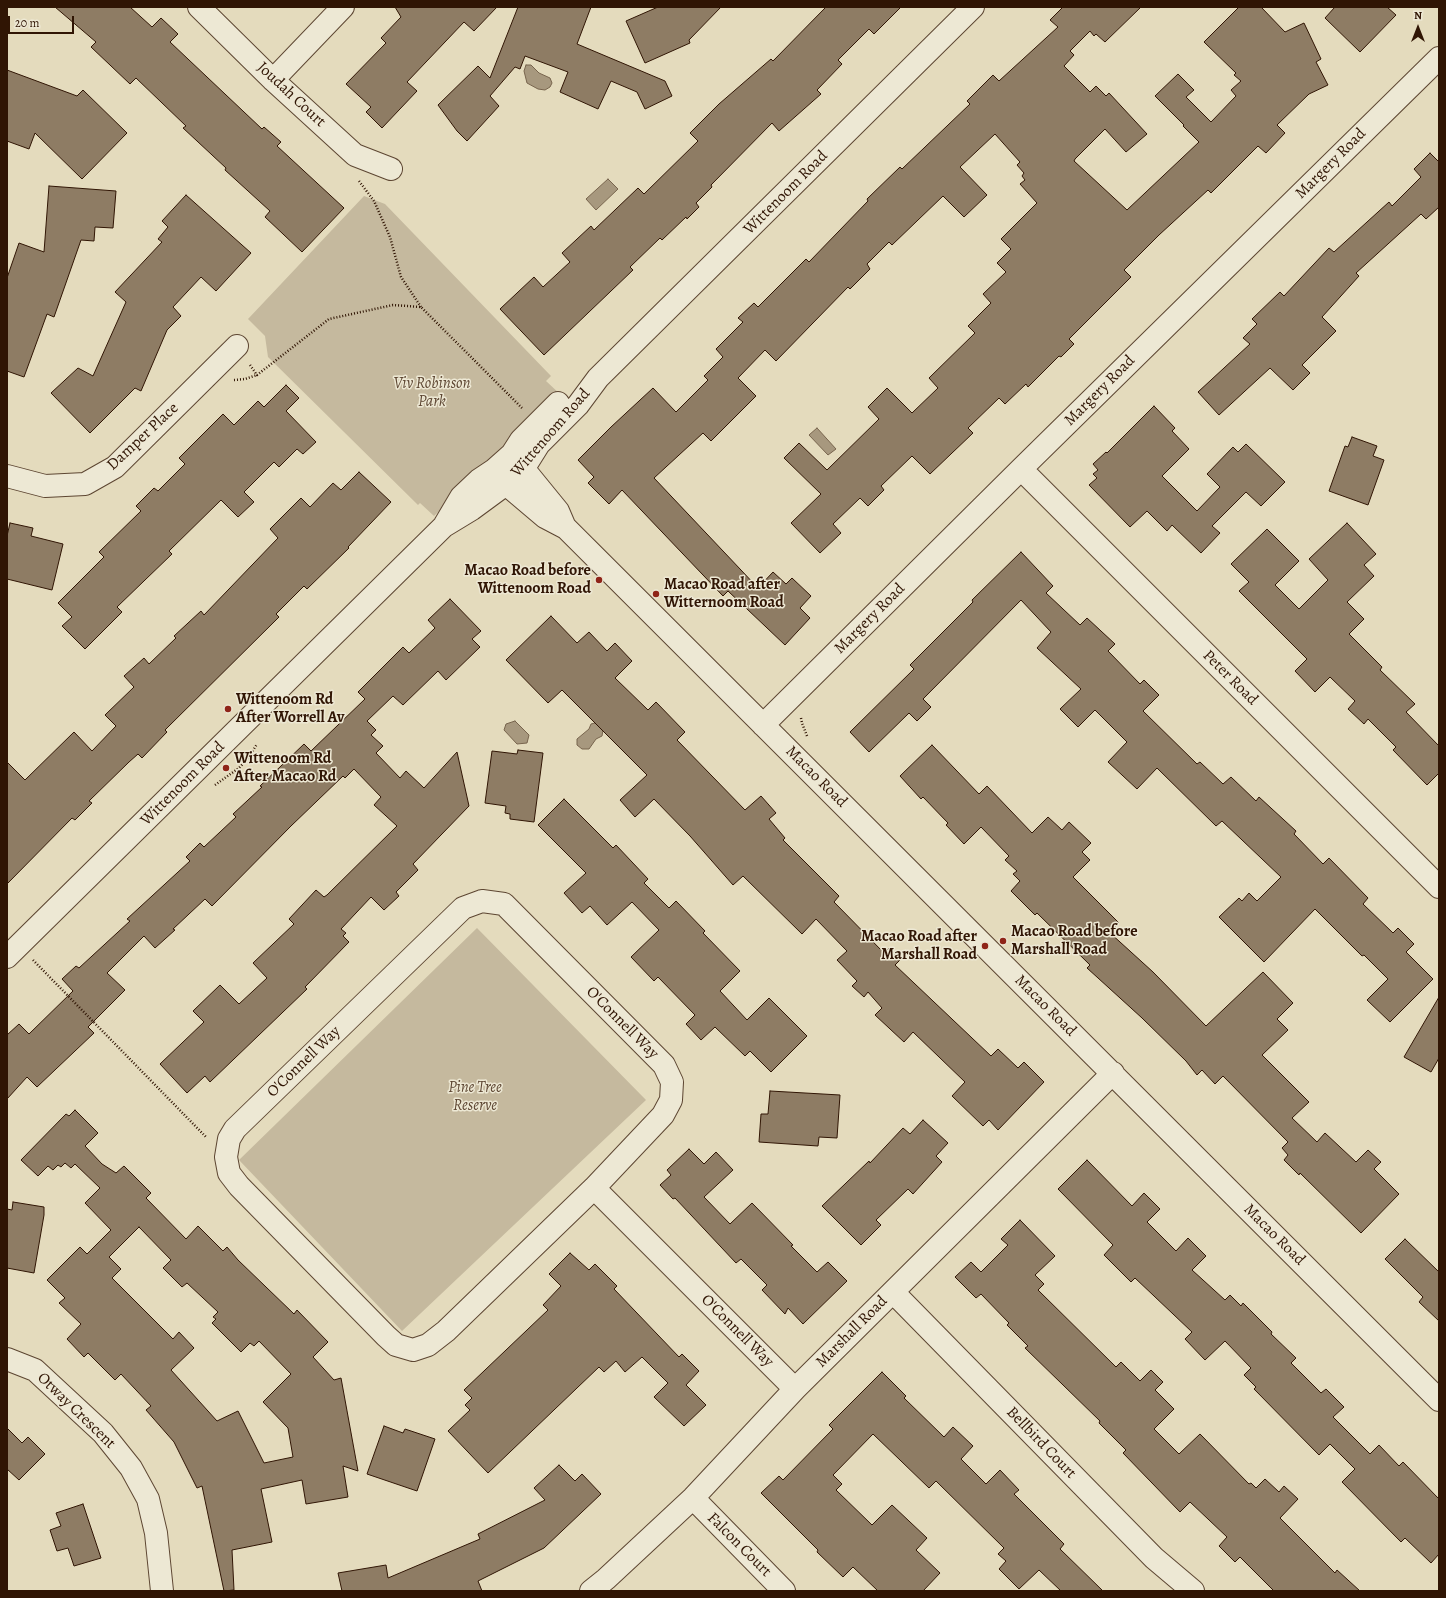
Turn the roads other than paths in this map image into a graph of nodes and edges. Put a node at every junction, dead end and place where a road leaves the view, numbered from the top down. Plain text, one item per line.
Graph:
1 (199, 7) edge
2 (343, 7) edge
3 (973, 7) edge
4 (1439, 58) edge
5 (273, 80) junction
6 (391, 169) dead end
7 (237, 346) road end
8 (598, 378) junction
9 (518, 461) junction
10 (1021, 469) junction
11 (7, 476) edge
12 (500, 477) junction
13 (566, 528) junction
14 (763, 726) junction
15 (1439, 887) edge
16 (13, 951) edge
17 (1113, 1073) junction
18 (594, 1188) junction
19 (893, 1292) junction
20 (7, 1359) edge
21 (795, 1389) junction
22 (1438, 1397) edge
23 (693, 1498) junction
24 (162, 1591) edge
25 (591, 1591) edge
26 (784, 1591) edge
27 (1193, 1591) edge

1 - 5 street, Joudah Court
2 - 5 street
3 - 8 street, Wittenoom Road
4 - 10 street, Margery Road
5 - 6 street, Joudah Court
7 - 11 street, Damper Place
8 - 9 street, Wittenoom Road
8 - 9 street, Wittenoom Road
9 - 12 street, Wittenoom Road
9 - 13 street, Macao Road
10 - 14 street, Margery Road
10 - 15 street, Peter Road
12 - 13 street, Macao Road
12 - 16 street, Wittenoom Road
13 - 14 street, Macao Road
14 - 17 street, Macao Road
17 - 19 street, Marshall Road
17 - 22 street, Macao Road
18 - 18 street, O'Connell Way
18 - 21 street, O'Connell Way
19 - 21 street, Marshall Road
19 - 27 street, Bellbird Court
20 - 24 street, Otway Crescent
21 - 23 street, Marshall Road
23 - 25 street, Marshall Road
23 - 26 street, Falcon Court

